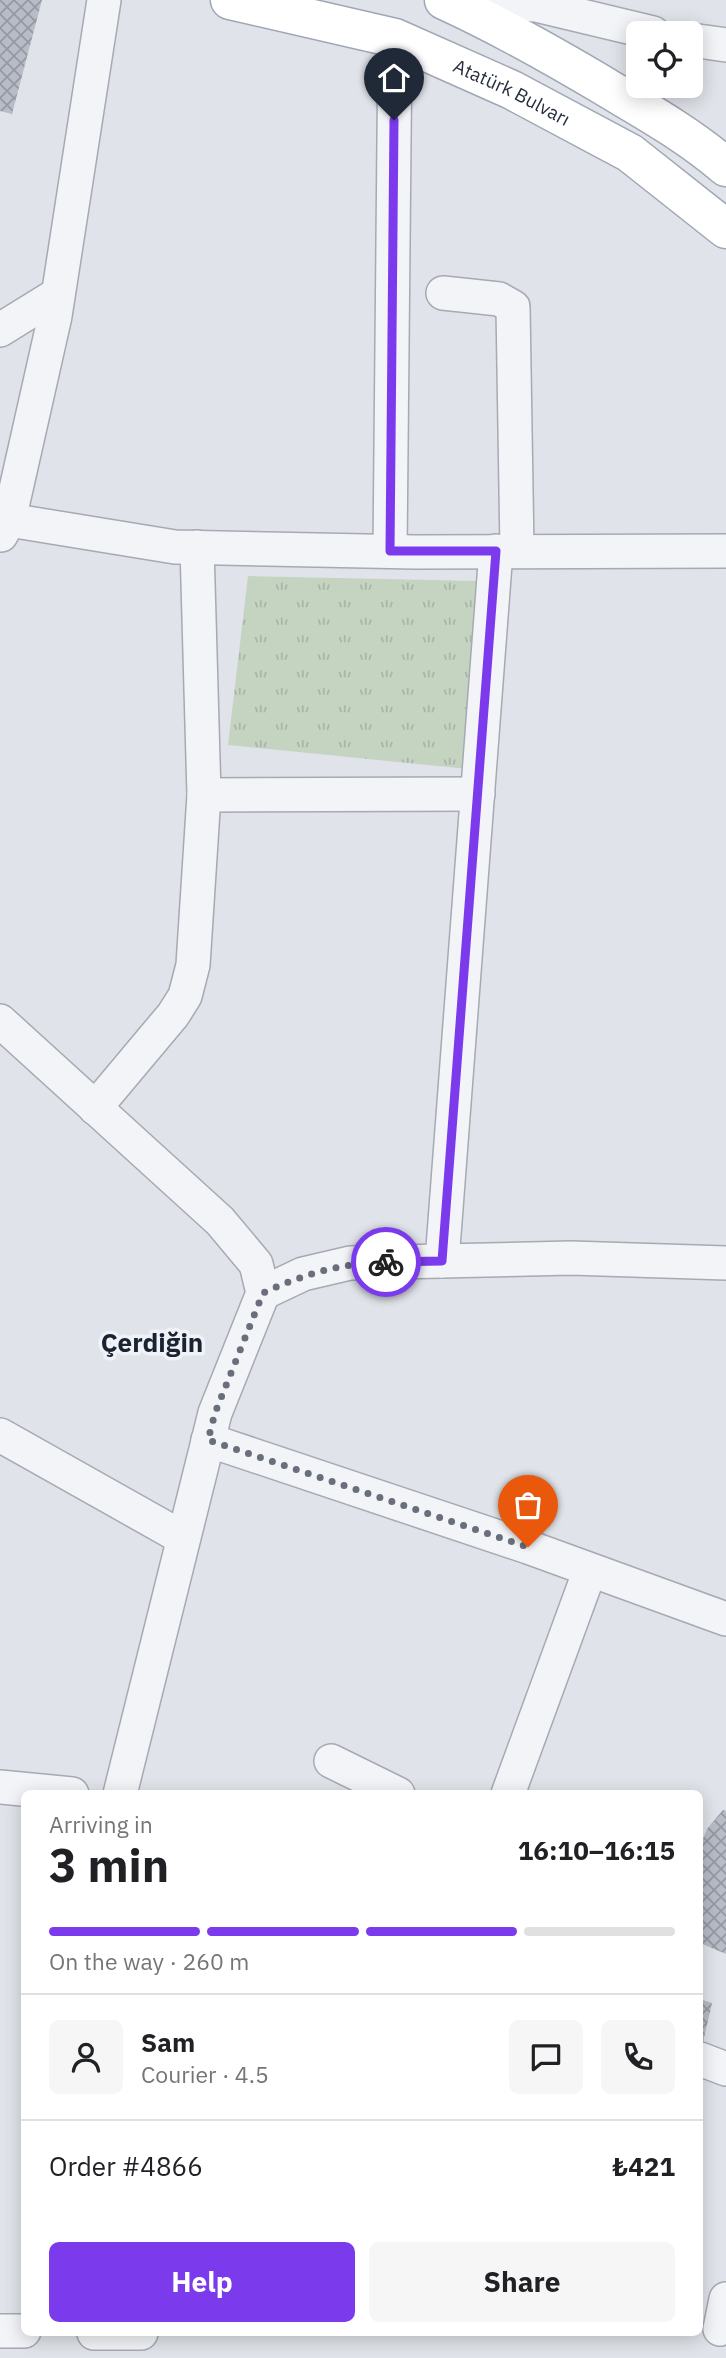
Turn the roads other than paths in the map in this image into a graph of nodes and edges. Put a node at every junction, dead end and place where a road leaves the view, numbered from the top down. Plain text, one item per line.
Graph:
1 (104, 0) edge
2 (230, 0) edge
3 (445, 1) edge
4 (626, 27) edge
5 (395, 38) junction
6 (703, 41) edge
7 (726, 44) edge
8 (726, 167) edge
9 (726, 229) edge
10 (443, 293) dead end
11 (58, 294) junction
12 (0, 330) edge
13 (3, 523) edge
14 (197, 547) junction
15 (390, 551) junction
16 (507, 551) junction
17 (726, 551) edge
18 (478, 794) junction
19 (204, 795) junction
20 (0, 1021) edge
21 (95, 1108) junction
22 (442, 1261) junction
23 (726, 1262) edge
24 (263, 1293) junction
25 (0, 1435) edge
26 (208, 1440) junction
27 (183, 1538) junction
28 (590, 1570) junction
29 (726, 1619) edge
30 (331, 1761) dead end
31 (0, 1787) edge
32 (31, 1790) edge
33 (121, 1790) edge
34 (390, 1790) edge
35 (509, 1790) edge
36 (703, 2060) edge
37 (726, 2069) edge
38 (0, 2331) edge
39 (21, 2331) edge
40 (119, 2336) edge
41 (119, 2358) edge

1 - 11 street
2 - 5 main road, Atatürk Bulvarı
3 - 4 street
3 - 8 main road
5 - 9 main road, Atatürk Bulvarı
5 - 15 street
6 - 7 street
10 - 16 street
11 - 12 street
11 - 13 street
13 - 14 street
14 - 15 street
14 - 19 street
15 - 16 street
16 - 17 street
16 - 18 street
18 - 19 street
18 - 22 street
19 - 21 street
20 - 21 street
21 - 24 street
22 - 23 street
22 - 24 street
24 - 26 street
25 - 27 street
26 - 27 street
26 - 28 street
27 - 33 street
28 - 29 street
28 - 35 street
30 - 34 street
31 - 32 street
36 - 37 street
38 - 39 street
40 - 41 street

